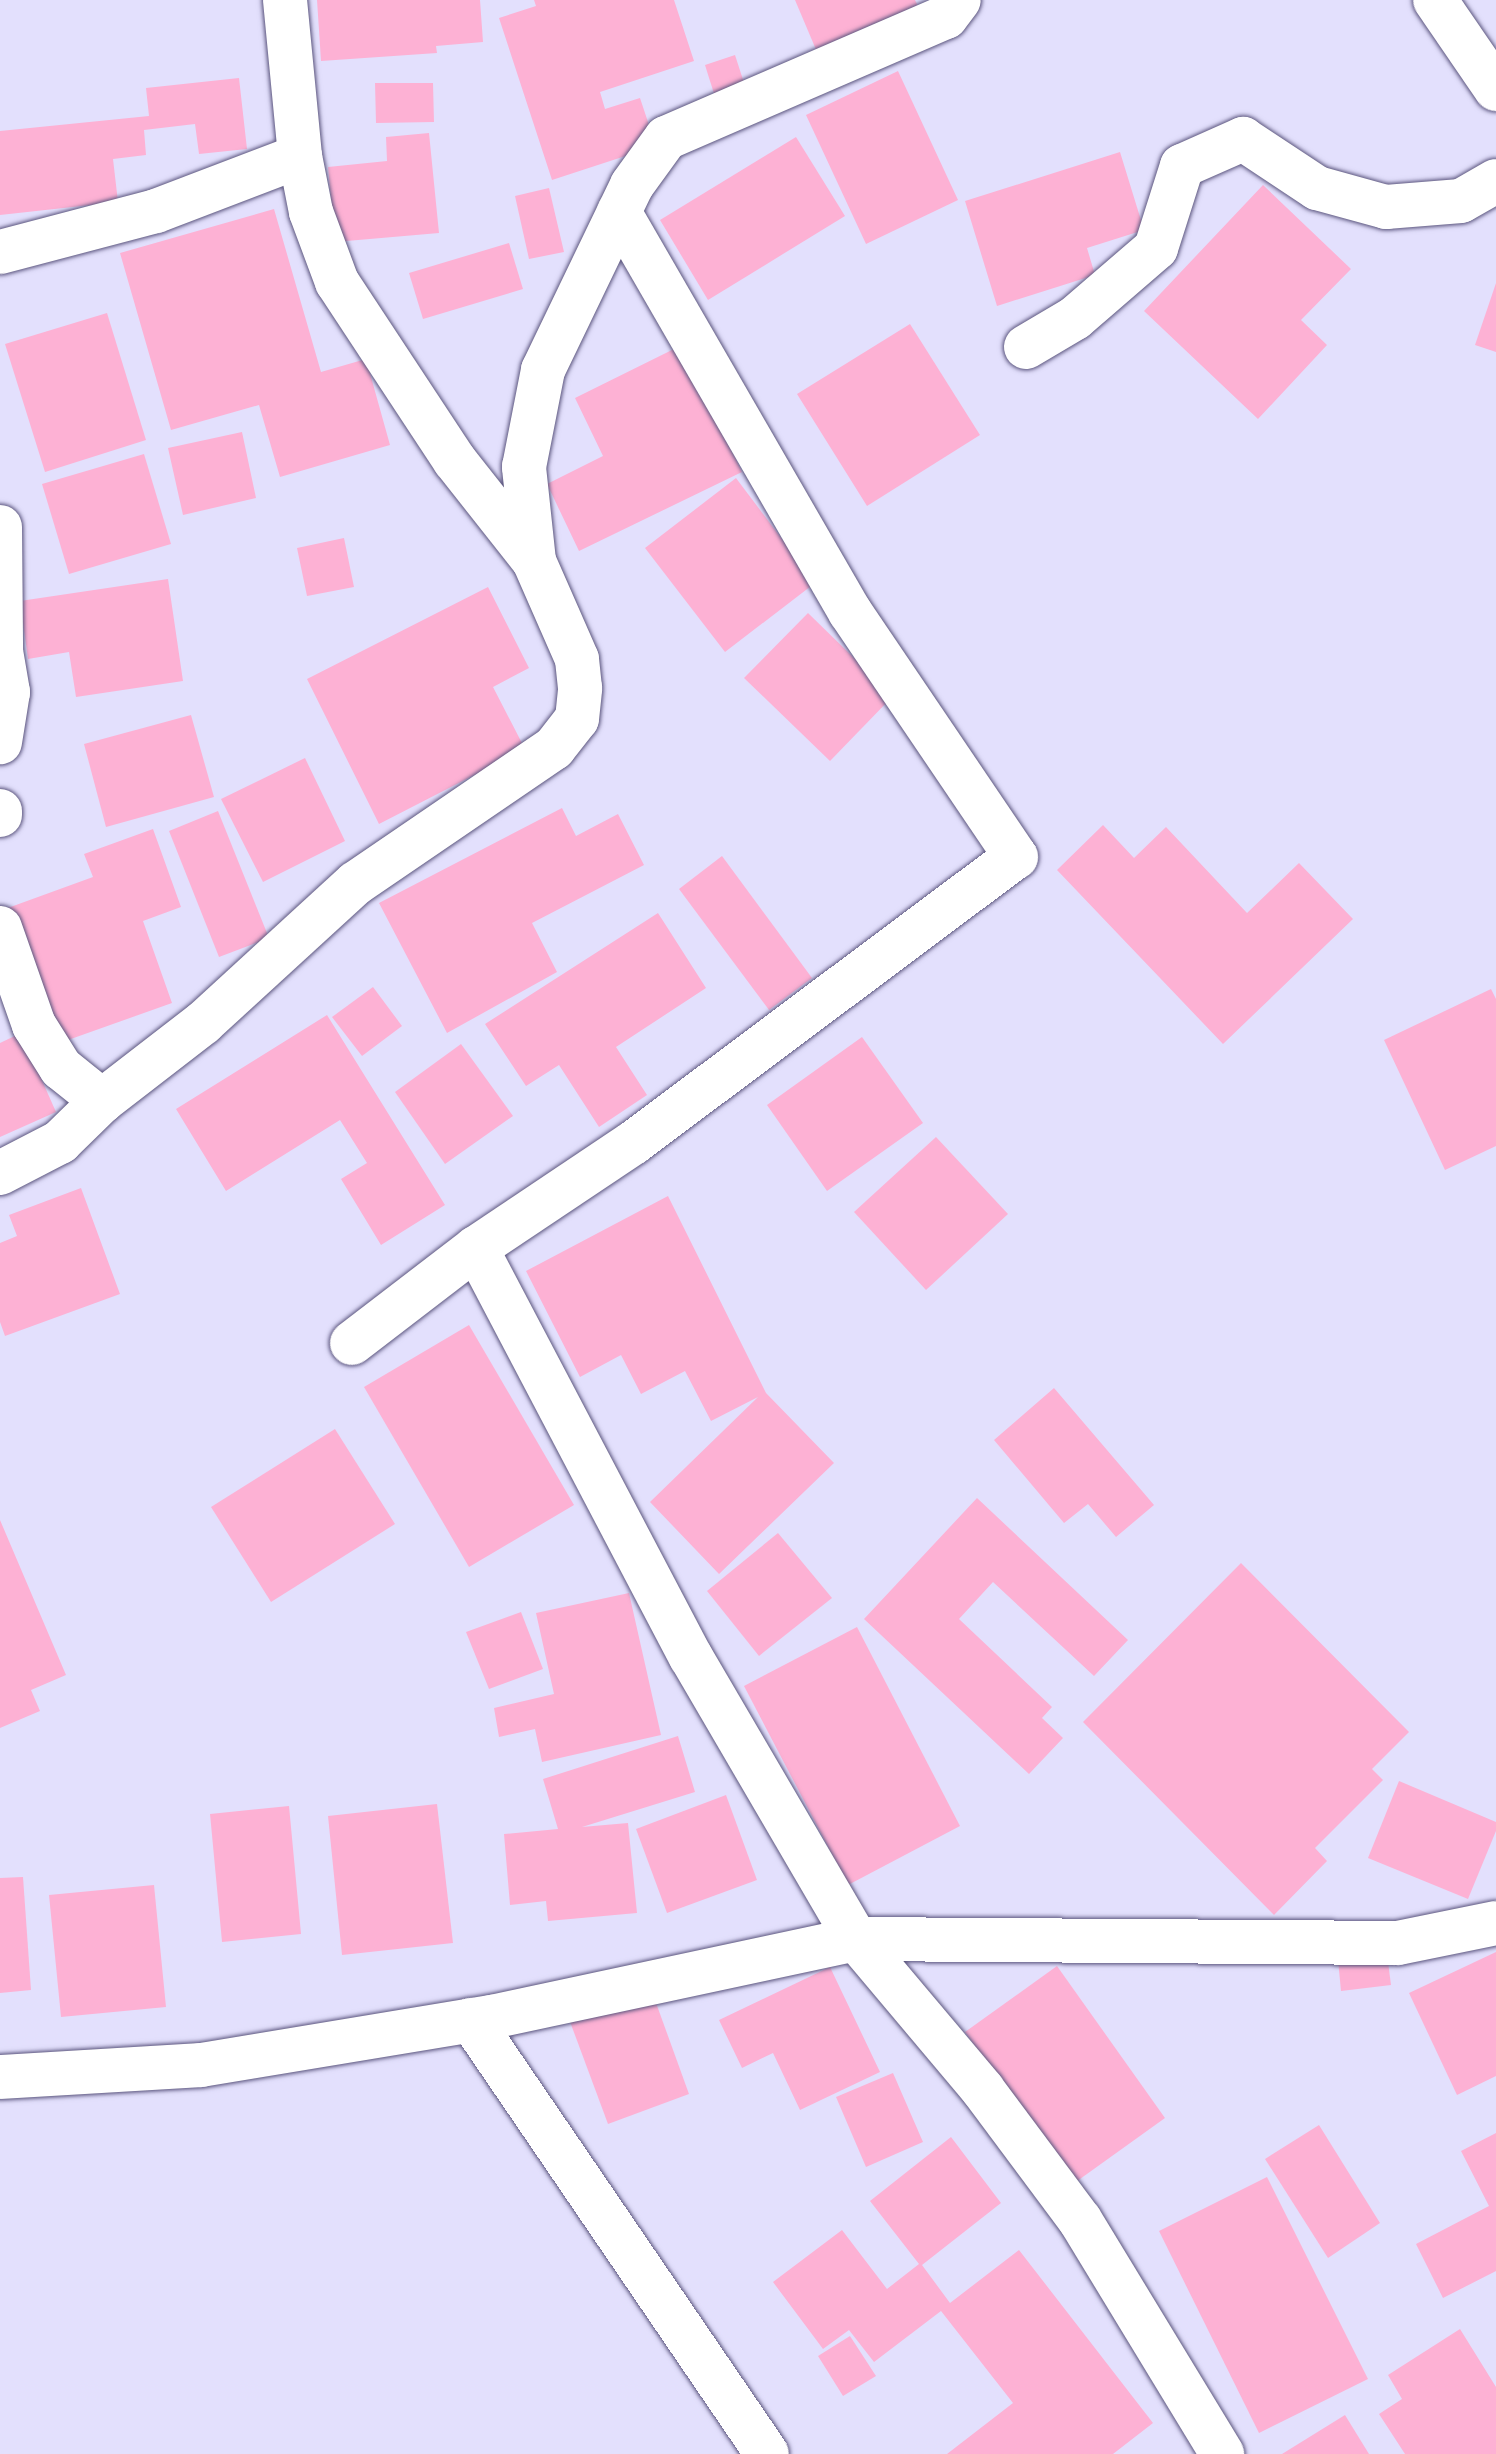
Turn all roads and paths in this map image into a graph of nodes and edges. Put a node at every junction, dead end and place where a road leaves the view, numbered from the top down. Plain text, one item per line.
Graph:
1 (285, 0) edge
2 (959, 0) edge
3 (1435, 0) edge
4 (1496, 89) edge
5 (300, 156) junction
6 (1496, 181) edge
7 (619, 212) junction
8 (0, 252) edge
9 (1026, 347) dead end
10 (0, 527) edge
11 (534, 561) junction
12 (0, 742) edge
13 (0, 928) edge
14 (102, 1101) junction
15 (0, 1173) edge
16 (476, 1248) junction
17 (352, 1343) dead end
18 (1496, 1923) edge
19 (856, 1939) junction
20 (471, 2020) junction
21 (0, 2077) edge
22 (767, 2454) edge
23 (1222, 2454) edge

1 - 5 street
2 - 7 street
3 - 4 street
5 - 8 street
5 - 11 street
6 - 9 street
7 - 11 street
7 - 16 street
10 - 12 street
11 - 14 street
13 - 14 street
14 - 15 street
16 - 17 street
16 - 19 street
18 - 19 street
19 - 20 street
19 - 23 street
20 - 21 street
20 - 22 street

